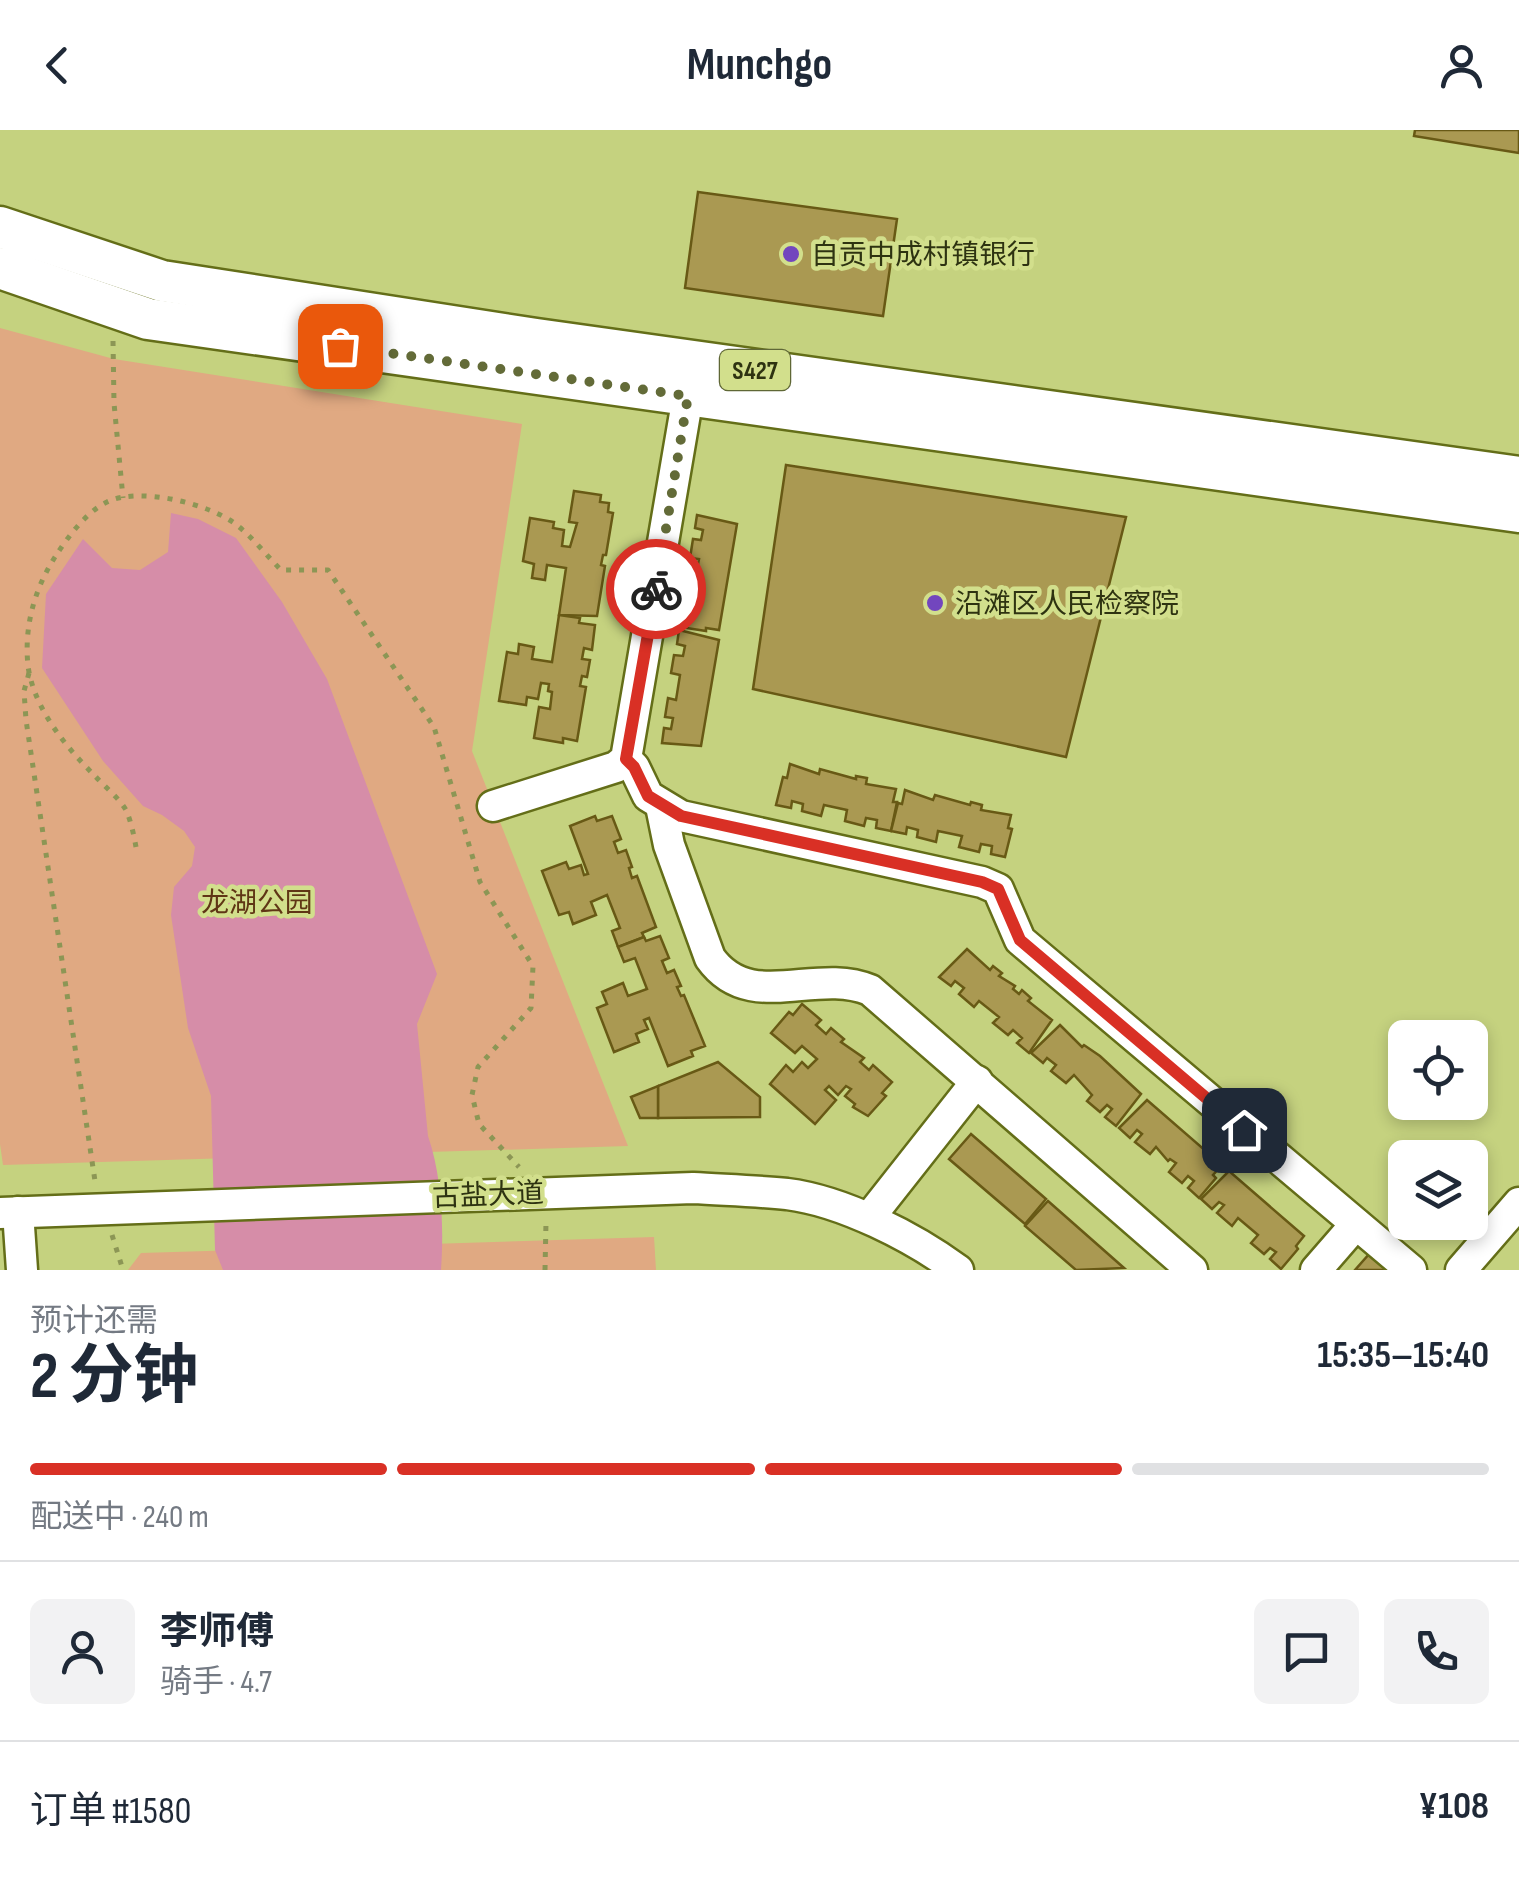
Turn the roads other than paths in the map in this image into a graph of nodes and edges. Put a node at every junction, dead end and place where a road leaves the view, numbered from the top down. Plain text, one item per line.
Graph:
1 (0, 226) edge
2 (0, 268) edge
3 (688, 396) junction
4 (1519, 477) edge
5 (1519, 512) edge
6 (626, 759) junction
7 (493, 806) dead end
8 (661, 806) junction
9 (977, 1081) junction
10 (1519, 1204) edge
11 (9, 1212) edge
12 (870, 1218) junction
13 (1356, 1224) junction
14 (22, 1270) edge
15 (958, 1270) edge
16 (1192, 1270) edge
17 (1316, 1270) edge
18 (1411, 1270) edge
19 (1461, 1270) edge

1 - 4 main road, S427
2 - 3 main road, S427
3 - 5 main road, S427
3 - 6 street
6 - 7 street
6 - 8 street
8 - 9 street
8 - 13 street
9 - 12 street
9 - 16 street
10 - 19 street
11 - 12 street, 古盐大道
11 - 14 street
12 - 15 street, 古盐大道
13 - 17 street
13 - 18 street

